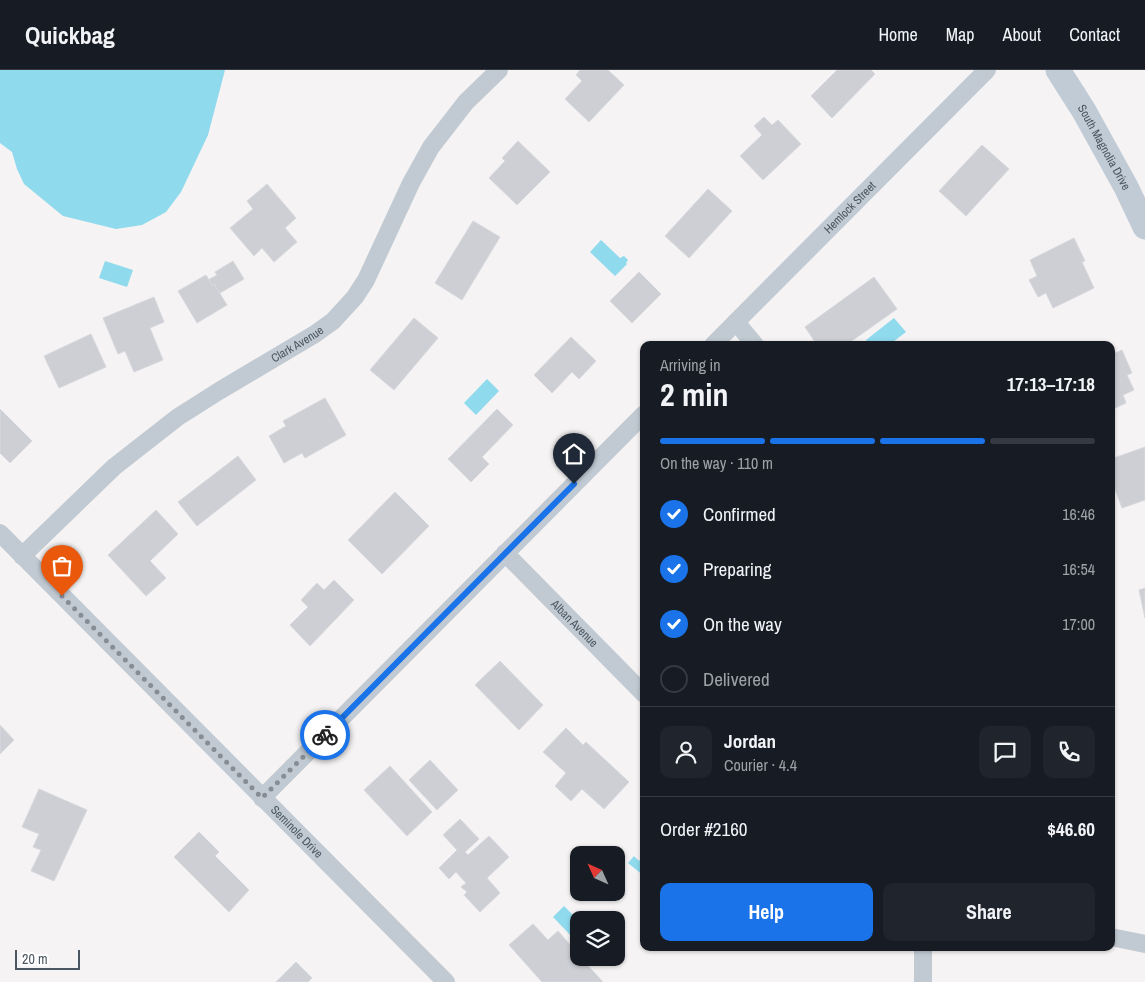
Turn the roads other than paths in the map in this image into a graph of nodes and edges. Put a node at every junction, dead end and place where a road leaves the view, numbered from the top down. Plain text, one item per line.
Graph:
1 (499, 70) edge
2 (987, 70) edge
3 (1058, 70) edge
4 (1145, 227) edge
5 (736, 322) junction
6 (717, 341) edge
7 (752, 341) edge
8 (640, 418) edge
9 (0, 533) edge
10 (505, 553) junction
11 (22, 556) junction
12 (640, 690) edge
13 (262, 798) junction
14 (1115, 938) edge
15 (1145, 944) edge
16 (923, 951) edge
17 (444, 981) edge
18 (923, 982) edge

1 - 11 street, Clark Avenue
2 - 5 street, Hemlock Street
3 - 4 main road, South Magnolia Drive
5 - 6 street, Hemlock Street
5 - 7 street
8 - 10 street
9 - 11 street, Seminole Drive
10 - 12 street, Alban Avenue
10 - 13 street
11 - 13 street, Seminole Drive
13 - 17 street, Seminole Drive
14 - 15 street
16 - 18 street

